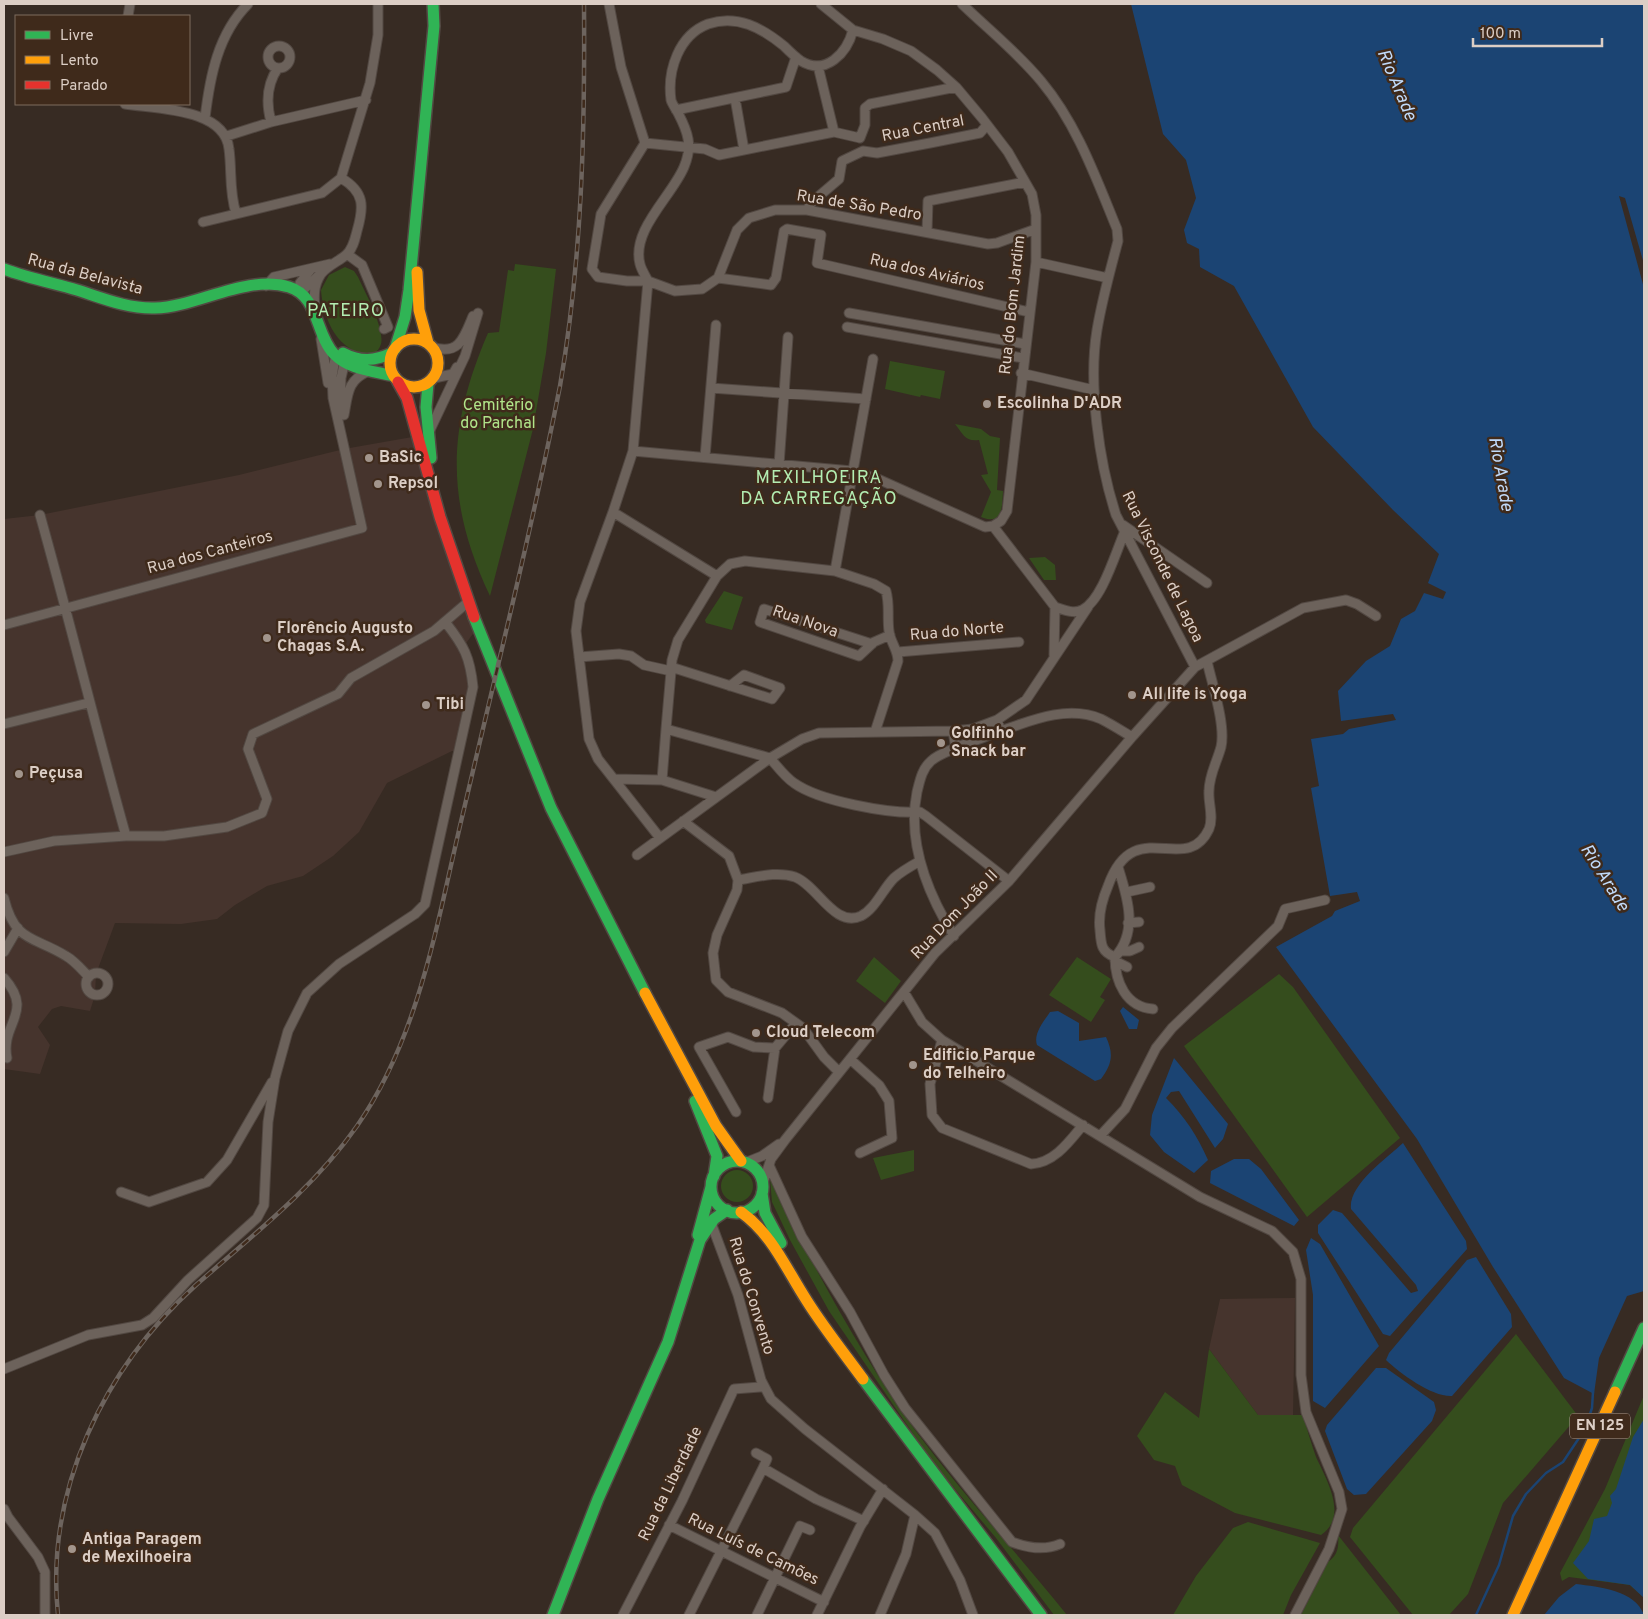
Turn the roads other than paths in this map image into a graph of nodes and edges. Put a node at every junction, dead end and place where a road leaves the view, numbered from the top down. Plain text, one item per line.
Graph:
1 (248, 4) edge
2 (378, 4) edge
3 (433, 4) edge
4 (609, 4) edge
5 (821, 4) edge
6 (962, 4) edge
7 (853, 30) junction
8 (868, 34) junction
9 (849, 45) junction
10 (796, 57) junction
11 (818, 66) junction
12 (278, 68) dead end
13 (956, 87) junction
14 (736, 98) junction
15 (366, 100) junction
16 (142, 105) edge
17 (676, 110) junction
18 (205, 118) junction
19 (271, 122) junction
20 (987, 125) junction
21 (834, 132) junction
22 (980, 133) junction
23 (992, 134) junction
24 (226, 136) junction
25 (860, 138) junction
26 (645, 143) junction
27 (690, 148) junction
28 (744, 150) junction
29 (863, 150) junction
30 (341, 178) junction
31 (1025, 182) junction
32 (807, 210) junction
33 (236, 214) junction
34 (414, 217) junction
35 (203, 222) dead end
36 (1036, 229) junction
37 (927, 232) junction
38 (347, 254) junction
39 (1036, 262) junction
40 (335, 263) junction
41 (4, 269) edge
42 (311, 269) junction
43 (322, 272) junction
44 (718, 278) junction
45 (1108, 278) junction
46 (648, 280) junction
47 (266, 286) junction
48 (300, 294) junction
49 (1029, 312) junction
50 (849, 313) dead end
51 (317, 316) junction
52 (716, 325) dead end
53 (847, 327) dead end
54 (384, 329) dead end
55 (788, 337) dead end
56 (1025, 344) junction
57 (430, 345) junction
58 (394, 351) junction
59 (342, 355) junction
60 (466, 356) junction
61 (1023, 358) junction
62 (873, 359) dead end
63 (369, 371) junction
64 (1021, 373) junction
65 (396, 379) junction
66 (431, 381) junction
67 (711, 388) junction
68 (1094, 390) junction
69 (784, 393) junction
70 (866, 399) junction
71 (340, 433) junction
72 (633, 451) junction
73 (705, 458) junction
74 (779, 464) junction
75 (852, 471) junction
76 (433, 491) junction
77 (613, 512) junction
78 (40, 515) dead end
79 (994, 526) junction
80 (1123, 527) junction
81 (835, 571) junction
82 (717, 576) junction
83 (1207, 583) dead end
84 (468, 602) junction
85 (1090, 605) junction
86 (1055, 607) junction
87 (66, 608) junction
88 (1376, 616) dead end
89 (446, 623) dead end
90 (4, 625) edge
91 (890, 635) junction
92 (1019, 642) dead end
93 (872, 644) junction
94 (898, 652) junction
95 (1054, 655) junction
96 (579, 657) junction
97 (1207, 661) junction
98 (1195, 667) junction
99 (671, 669) junction
100 (730, 686) junction
101 (88, 703) junction
102 (997, 720) junction
103 (4, 724) edge
104 (666, 729) junction
105 (953, 731) junction
106 (1001, 731) junction
107 (875, 732) junction
108 (1132, 737) junction
109 (956, 749) junction
110 (770, 758) junction
111 (614, 779) junction
112 (662, 780) junction
113 (716, 797) junction
114 (913, 813) junction
115 (683, 821) junction
116 (126, 836) junction
117 (660, 838) junction
118 (4, 852) edge
119 (637, 855) dead end
120 (920, 861) junction
121 (1118, 867) junction
122 (738, 880) junction
123 (1009, 881) junction
124 (1150, 887) dead end
125 (1127, 892) junction
126 (4, 898) edge
127 (1325, 900) dead end
128 (1128, 922) junction
129 (1140, 922) dead end
130 (18, 928) junction
131 (954, 936) junction
132 (1139, 947) dead end
133 (4, 952) edge
134 (1117, 956) junction
135 (1127, 967) dead end
136 (89, 977) dead end
137 (4, 978) edge
138 (904, 992) junction
139 (1153, 1009) dead end
140 (657, 1016) junction
141 (796, 1023) junction
142 (942, 1040) junction
143 (776, 1048) junction
144 (7, 1058) dead end
145 (850, 1059) junction
146 (839, 1072) junction
147 (274, 1078) junction
148 (768, 1098) dead end
149 (736, 1112) dead end
150 (1083, 1125) junction
151 (1100, 1136) junction
152 (785, 1140) junction
153 (860, 1153) dead end
154 (744, 1162) junction
155 (769, 1165) junction
156 (713, 1181) junction
157 (763, 1188) junction
158 (121, 1192) dead end
159 (727, 1210) junction
160 (741, 1212) junction
161 (708, 1218) junction
162 (690, 1272) junction
163 (1644, 1328) edge
164 (850, 1360) junction
165 (4, 1369) edge
166 (761, 1383) junction
167 (756, 1453) dead end
168 (763, 1468) junction
169 (883, 1489) junction
170 (4, 1509) edge
171 (915, 1515) junction
172 (864, 1521) junction
173 (669, 1525) junction
174 (810, 1530) dead end
175 (1060, 1544) dead end
176 (720, 1550) junction
177 (776, 1577) junction
178 (824, 1602) junction
179 (556, 1614) edge
180 (45, 1615) edge
181 (623, 1615) edge
182 (689, 1615) edge
183 (756, 1615) edge
184 (817, 1615) edge
185 (880, 1615) edge
186 (973, 1615) edge
187 (1042, 1615) edge
188 (1295, 1615) edge
189 (1513, 1615) edge

1 - 18 street
2 - 15 street
3 - 34 main road
4 - 26 street
5 - 7 street, Rua do Bom Jardim
6 - 45 street, Rua Visconde de Lagoa
7 - 8 street, Rua do Bom Jardim
7 - 9 street
8 - 9 street
8 - 13 street, Rua do Bom Jardim
9 - 11 street
10 - 11 street
10 - 14 street
10 - 17 street
11 - 21 street
12 - 19 street
13 - 20 street, Rua do Bom Jardim
13 - 25 street
14 - 17 street
14 - 28 street
15 - 19 street
15 - 30 street
16 - 18 street
17 - 27 street
18 - 24 street
19 - 24 street
20 - 22 street, Rua Central
20 - 23 street, Rua do Bom Jardim
21 - 25 street
21 - 28 street
22 - 23 street
22 - 29 street, Rua Central
23 - 31 street, Rua do Bom Jardim
24 - 33 street
25 - 29 street
26 - 27 street
26 - 46 street
27 - 28 street
27 - 46 street
29 - 32 street
30 - 33 street
30 - 38 street
31 - 36 street, Rua do Bom Jardim
31 - 37 street
32 - 37 street, Rua de São Pedro
32 - 44 street, Rua de São Pedro
33 - 35 street
34 - 57 main road
34 - 58 main road
36 - 37 street, Rua de São Pedro
36 - 39 street, Rua do Bom Jardim
38 - 40 street
38 - 54 street
39 - 45 street
39 - 49 street, Rua do Bom Jardim
40 - 42 street
40 - 43 street
41 - 47 main road, Rua da Belavista
42 - 47 street
42 - 48 street
43 - 48 street
43 - 51 street
44 - 46 street
44 - 49 street, Rua dos Aviários
45 - 68 street, Rua Visconde de Lagoa
46 - 72 street
47 - 48 main road, Rua da Belavista
48 - 51 main road, Rua da Belavista
49 - 56 street, Rua do Bom Jardim
50 - 56 street
51 - 59 main road, Rua da Belavista
51 - 71 street
52 - 67 street
53 - 61 street
55 - 69 street
56 - 61 street, Rua do Bom Jardim
57 - 58 main road
57 - 60 street
57 - 66 main road
58 - 59 main road
58 - 65 main road
59 - 63 main road
59 - 71 street
60 - 66 street
60 - 76 street
61 - 64 street, Rua do Bom Jardim
62 - 70 street
63 - 65 main road
63 - 71 street
64 - 68 street
64 - 79 street, Rua do Bom Jardim
65 - 66 main road
65 - 76 main road
66 - 76 main road
67 - 69 street
67 - 73 street
68 - 80 street, Rua Visconde de Lagoa
69 - 70 street
69 - 74 street
70 - 75 street
71 - 87 street, Rua dos Canteiros
72 - 73 street
72 - 77 street
73 - 74 street
74 - 75 street
75 - 79 street
75 - 81 street
76 - 84 main road
77 - 82 street
77 - 96 street
78 - 87 street
79 - 86 street
80 - 83 street
80 - 85 street
80 - 98 street, Rua Visconde de Lagoa
81 - 82 street
81 - 91 street
82 - 99 street
84 - 116 street
84 - 140 main road
85 - 86 street
85 - 95 street
86 - 95 street
87 - 90 street, Rua dos Canteiros
87 - 101 street
88 - 97 street
89 - 147 street
91 - 93 street, Rua Nova
91 - 94 street
92 - 94 street, Rua do Norte
93 - 93 street, Rua Nova
94 - 107 street
95 - 102 street
96 - 99 street
96 - 111 street
97 - 98 street
97 - 121 street
98 - 108 street, Rua Dom João II
99 - 100 street
99 - 104 street
100 - 100 street
101 - 103 street
101 - 116 street
102 - 105 street
102 - 106 street
104 - 110 street
104 - 112 street
105 - 107 street
105 - 109 street
106 - 108 street
106 - 109 street
107 - 110 street
108 - 123 street, Rua Dom João II
109 - 114 street
110 - 113 street
110 - 114 street
111 - 112 street
111 - 117 street
112 - 113 street
113 - 115 street
114 - 120 street
114 - 123 street
115 - 117 street
115 - 122 street
116 - 118 street
117 - 119 street
120 - 122 street
120 - 131 street
121 - 125 street
121 - 134 street
122 - 141 street
123 - 131 street, Rua Dom João II
124 - 125 street
125 - 128 street
126 - 130 street
127 - 151 street
128 - 129 street
128 - 134 street
130 - 133 street
130 - 136 street
131 - 138 street, Rua Dom João II
132 - 134 street
134 - 135 street
134 - 139 street
137 - 144 street
138 - 142 street
138 - 145 street, Rua Dom João II
140 - 154 main road
140 - 156 main road
141 - 143 street
141 - 146 street
142 - 150 street
142 - 150 street
143 - 148 street
143 - 149 street
145 - 146 street, Rua Dom João II
145 - 153 street
146 - 152 street, Rua Dom João II
147 - 158 street
147 - 165 street
150 - 151 street
151 - 188 street
152 - 154 street
152 - 155 street
154 - 156 main road
154 - 157 main road
155 - 157 street
155 - 175 street
156 - 159 main road
156 - 161 main road
157 - 160 main road
157 - 164 main road
159 - 160 main road
159 - 161 main road
160 - 164 main road
161 - 162 main road
161 - 162 main road
161 - 166 street, Rua do Convento
162 - 179 main road
163 - 189 main road, EN 125
164 - 187 main road
166 - 169 street, Rua do Convento
166 - 173 street, Rua da Liberdade
167 - 168 street
168 - 172 street
168 - 176 street
169 - 171 street, Rua do Convento
169 - 172 street
170 - 180 street
171 - 185 street
171 - 186 street, Rua do Convento
172 - 178 street
173 - 176 street, Rua Luís de Camões
173 - 181 street, Rua da Liberdade
174 - 177 street
176 - 177 street, Rua Luís de Camões
176 - 182 street
177 - 178 street, Rua Luís de Camões
177 - 183 street
178 - 184 street

